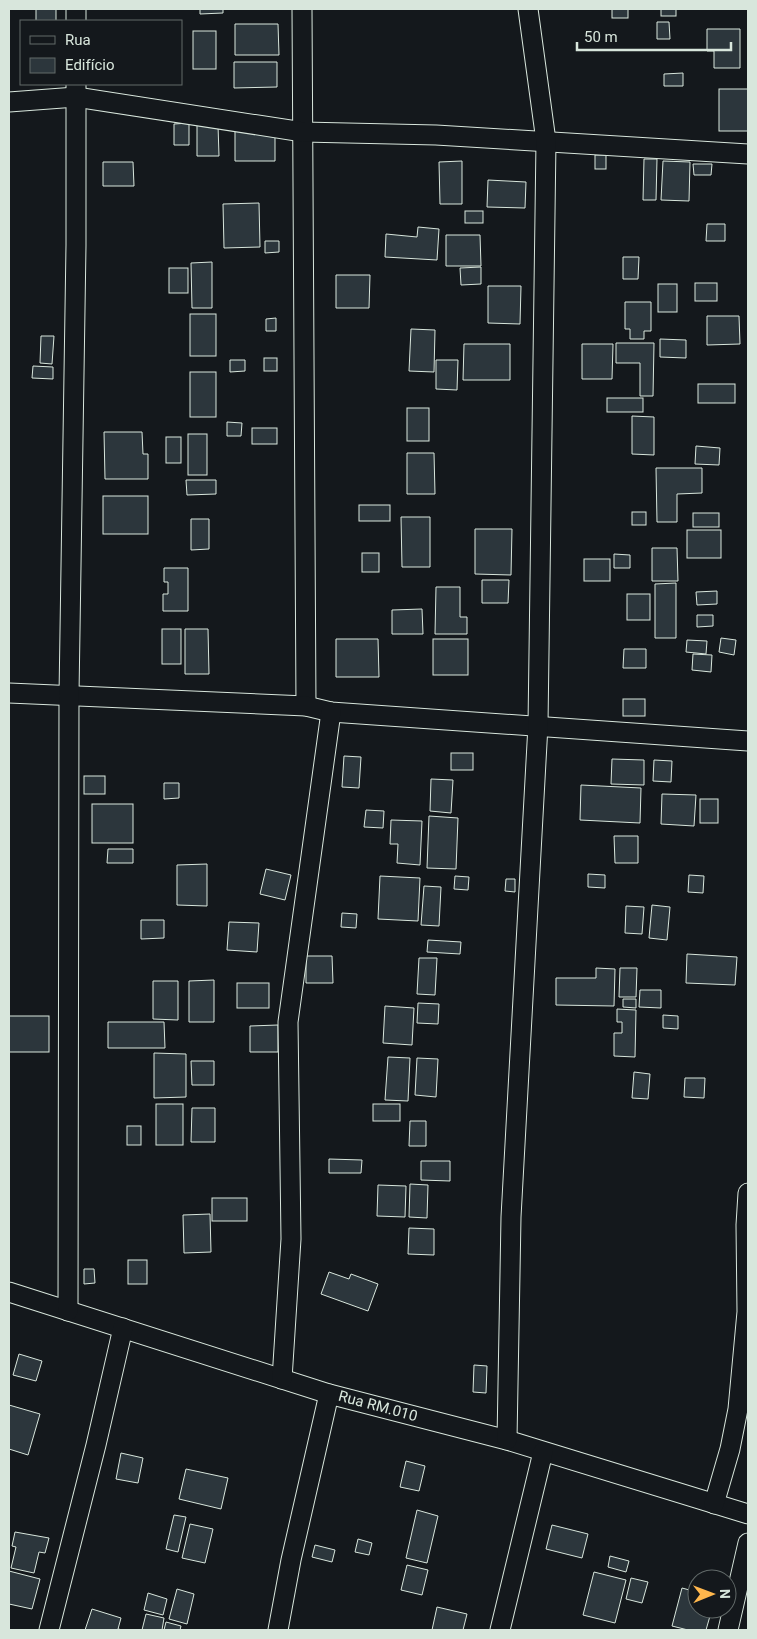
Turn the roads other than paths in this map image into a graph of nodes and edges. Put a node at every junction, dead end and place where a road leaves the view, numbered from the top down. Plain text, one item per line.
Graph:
1 (302, 9) edge
2 (528, 9) edge
3 (76, 90) edge
4 (9, 102) edge
5 (302, 132) junction
6 (546, 141) junction
7 (748, 154) edge
8 (9, 693) edge
9 (69, 695) junction
10 (306, 706) junction
11 (331, 712) junction
12 (538, 726) junction
13 (748, 741) edge
14 (748, 1193) edge
15 (747, 1226) edge
16 (9, 1292) edge
17 (68, 1311) junction
18 (123, 1328) junction
19 (282, 1379) junction
20 (329, 1394) junction
21 (506, 1440) junction
22 (543, 1452) junction
23 (714, 1504) junction
24 (748, 1514) edge
25 (748, 1544) edge
26 (49, 1630) edge
27 (278, 1630) edge
28 (500, 1630) edge
29 (728, 1630) edge

1 - 5 street
2 - 6 street
3 - 4 street
3 - 5 street
3 - 9 street
5 - 6 street
5 - 10 street
6 - 7 street
6 - 12 street
8 - 9 street
9 - 10 street
9 - 17 street
10 - 11 street
11 - 12 street
11 - 19 street
12 - 13 street
12 - 21 street
14 - 15 street
15 - 23 street
16 - 17 street, Rua RM.010
17 - 18 street, Rua RM.010
18 - 19 street, Rua RM.010
18 - 26 street
19 - 20 street, Rua RM.010
20 - 21 street, Rua RM.010
20 - 27 street
21 - 22 street, Rua RM.010
22 - 23 street, Rua RM.010
22 - 28 street
23 - 24 street, Rua RM.010
25 - 29 street

